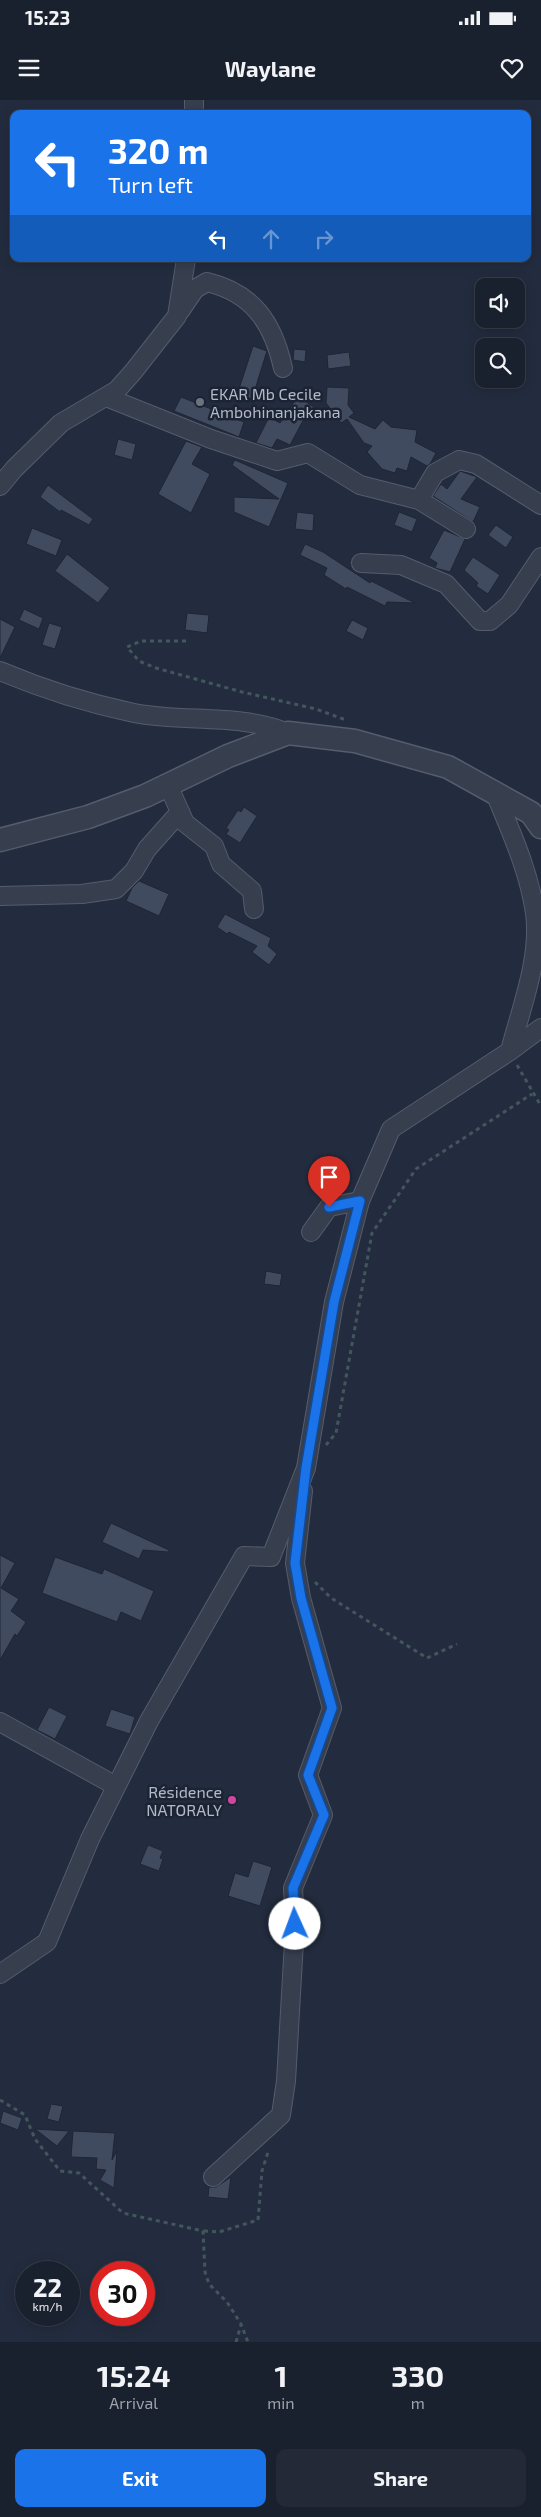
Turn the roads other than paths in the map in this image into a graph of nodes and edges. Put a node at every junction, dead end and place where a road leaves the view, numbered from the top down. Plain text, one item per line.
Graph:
1 (186, 262) edge
2 (177, 316) junction
3 (283, 368) dead end
4 (106, 396) junction
5 (0, 486) edge
6 (419, 500) junction
7 (541, 505) edge
8 (466, 529) dead end
9 (541, 557) edge
10 (361, 563) dead end
11 (0, 671) edge
12 (288, 732) junction
13 (168, 784) junction
14 (495, 794) junction
15 (180, 812) junction
16 (541, 827) edge
17 (0, 840) edge
18 (0, 896) edge
19 (254, 909) dead end
20 (541, 1028) edge
21 (510, 1051) junction
22 (360, 1201) junction
23 (311, 1232) dead end
24 (306, 1468) junction
25 (0, 1722) edge
26 (116, 1786) junction
27 (0, 1974) edge
28 (213, 2177) dead end

1 - 2 street
2 - 3 street
2 - 4 street
4 - 5 street
4 - 6 street
6 - 7 street
6 - 8 street
9 - 10 street
11 - 12 street
12 - 13 street
12 - 14 street
13 - 15 street
13 - 17 street
14 - 16 street
14 - 21 street
15 - 18 street
15 - 19 street
20 - 21 street
21 - 22 street
22 - 23 street
22 - 24 street
24 - 26 street
24 - 28 street
25 - 26 street
26 - 27 street

